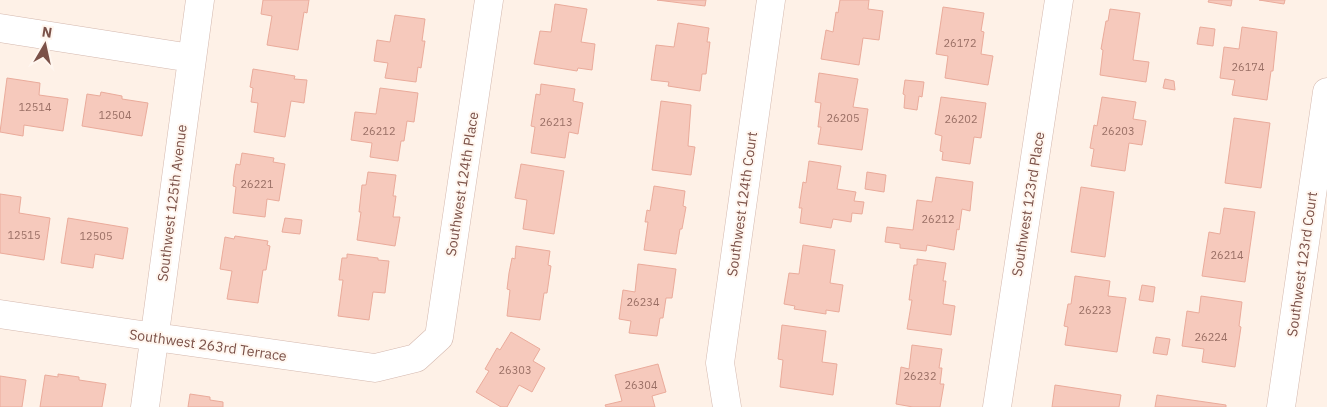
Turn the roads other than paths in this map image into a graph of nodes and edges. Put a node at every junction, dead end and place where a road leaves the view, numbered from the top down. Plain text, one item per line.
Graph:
1 (200, 0) edge
2 (490, 0) edge
3 (771, 0) edge
4 (1059, 0) edge
5 (0, 28) edge
6 (191, 58) junction
7 (1327, 92) edge
8 (0, 314) edge
9 (155, 337) junction
10 (416, 358) joint
11 (145, 407) edge
12 (727, 407) edge
13 (997, 407) edge
14 (1281, 407) edge

1 - 6 street, Southwest 125th Avenue
2 - 10 street, Southwest 124th Place
3 - 12 street, Southwest 124th Court
4 - 13 street, Southwest 123rd Place
5 - 6 street
6 - 9 street, Southwest 125th Avenue
7 - 14 street, Southwest 123rd Court
8 - 9 street, Southwest 263rd Terrace
9 - 10 street, Southwest 263rd Terrace
9 - 11 street, Southwest 125th Avenue

